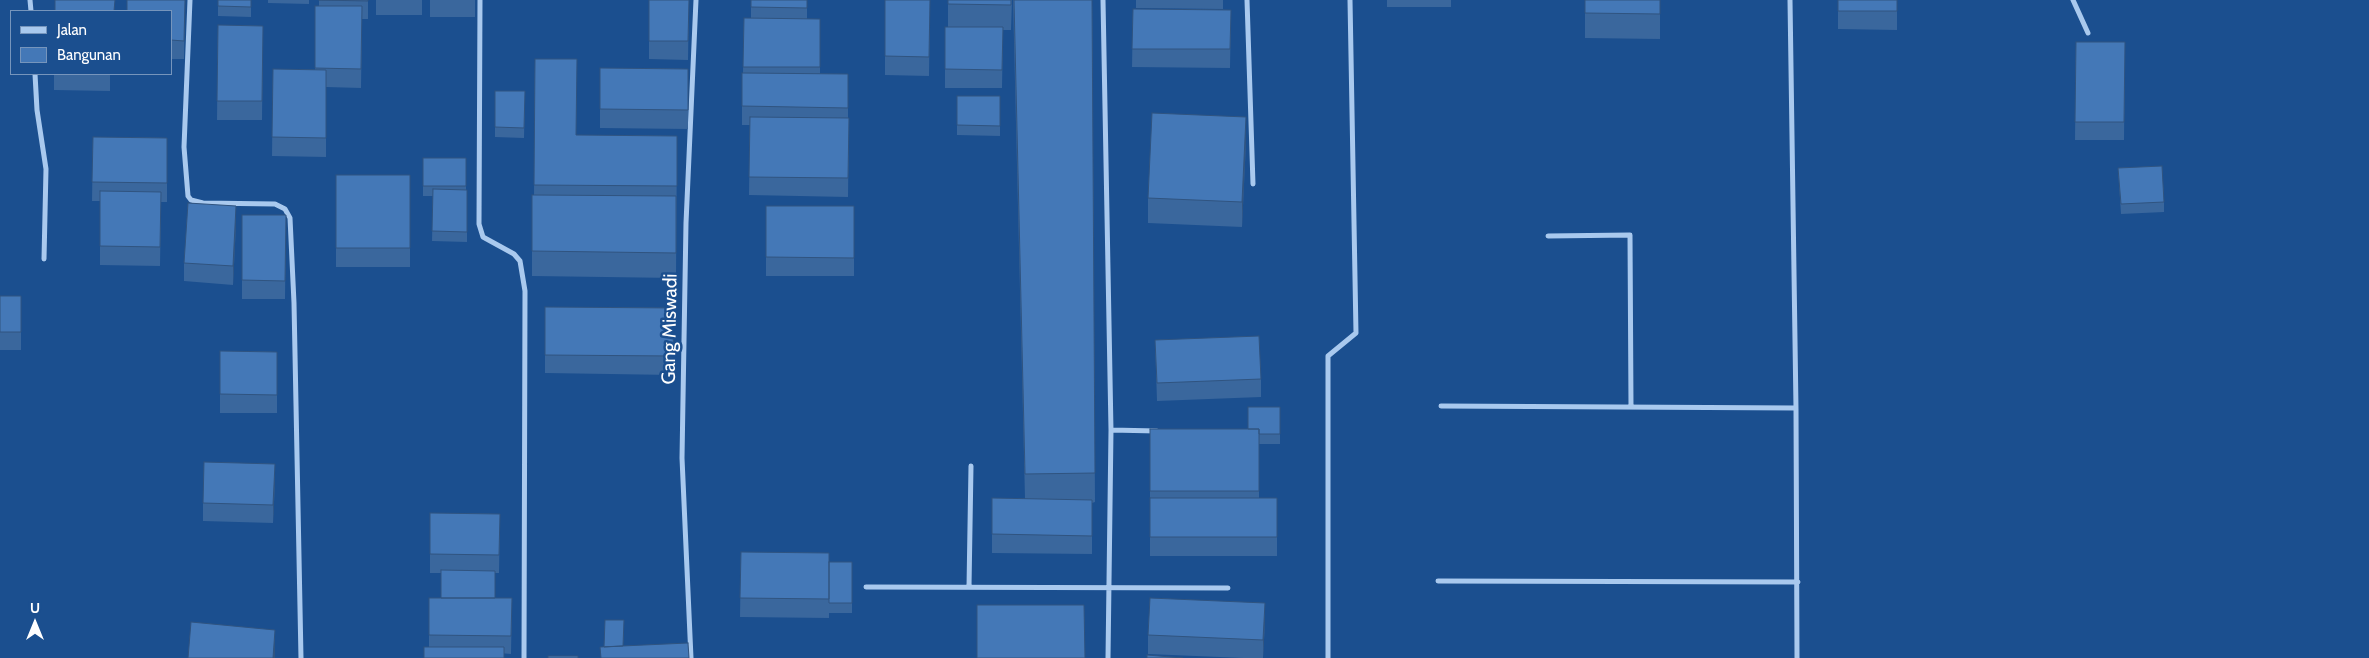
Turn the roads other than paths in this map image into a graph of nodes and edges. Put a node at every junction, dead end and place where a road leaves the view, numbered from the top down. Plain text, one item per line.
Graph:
1 (190, 0) edge
2 (480, 0) edge
3 (696, 0) edge
4 (1103, 0) edge
5 (1247, 0) edge
6 (1350, 0) edge
7 (1790, 0) edge
8 (2073, 0) edge
9 (2088, 33) dead end
10 (35, 75) edge
11 (1253, 184) dead end
12 (1548, 236) dead end
13 (44, 259) dead end
14 (1441, 406) dead end
15 (1631, 407) junction
16 (1796, 408) junction
17 (1111, 430) junction
18 (1167, 431) edge
19 (971, 466) dead end
20 (1438, 581) dead end
21 (1798, 582) junction
22 (866, 587) dead end
23 (969, 587) junction
24 (1109, 587) junction
25 (1228, 588) dead end
26 (301, 658) edge
27 (524, 658) edge
28 (691, 658) edge
29 (1108, 658) edge
30 (1328, 658) edge
31 (1797, 658) edge

1 - 26 street
2 - 27 street
3 - 28 street, Gang Miswadi
4 - 17 street
5 - 11 street
6 - 30 street
7 - 16 street
8 - 9 street
10 - 13 street
12 - 15 street
14 - 15 street
15 - 16 street
16 - 21 street
17 - 18 street
17 - 24 street
19 - 23 street
20 - 21 street
21 - 31 street
22 - 23 street
23 - 24 street
24 - 25 street
24 - 29 street

